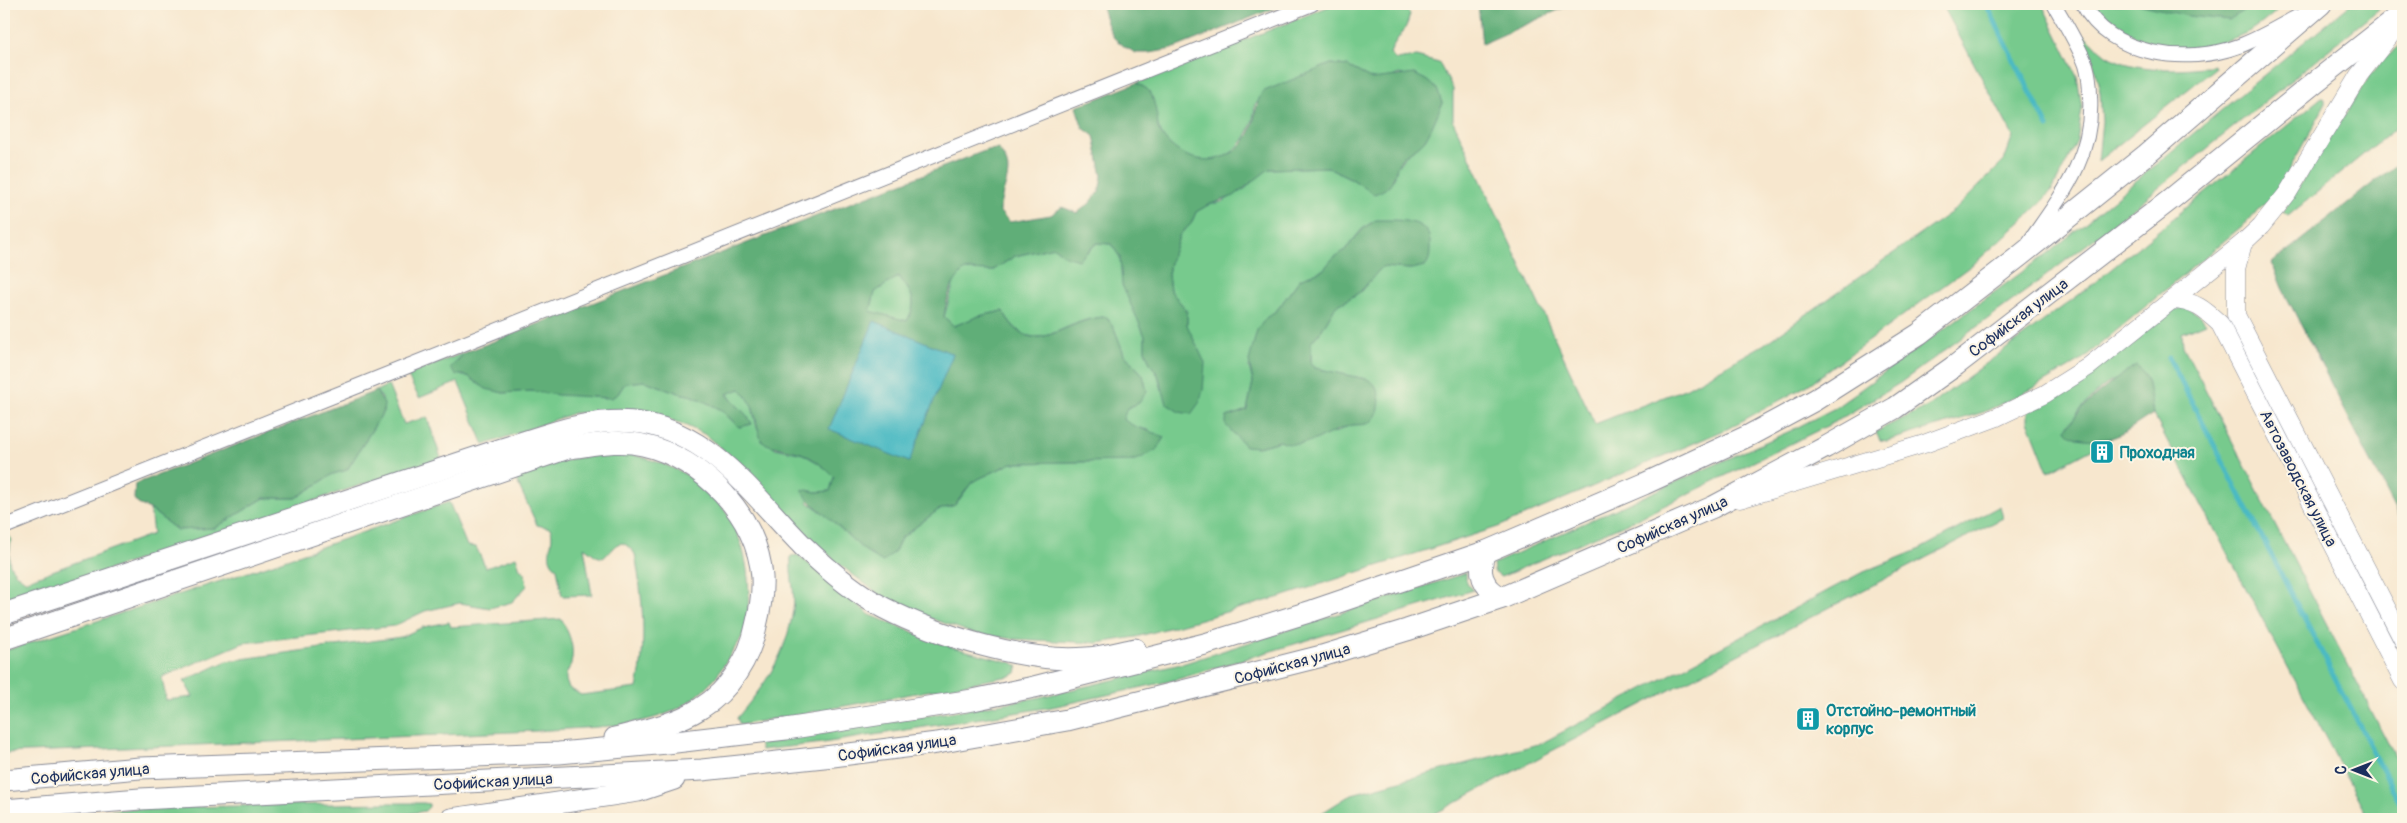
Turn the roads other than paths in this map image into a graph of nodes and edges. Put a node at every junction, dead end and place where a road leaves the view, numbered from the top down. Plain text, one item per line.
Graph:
1 (1312, 4) edge
2 (2054, 4) edge
3 (2083, 4) edge
4 (2320, 4) edge
5 (2403, 13) edge
6 (2403, 20) edge
7 (2243, 242) junction
8 (2021, 255) junction
9 (2172, 300) junction
10 (1713, 507) junction
11 (4, 527) edge
12 (1485, 552) junction
13 (1502, 598) junction
14 (4, 614) edge
15 (4, 638) edge
16 (2403, 640) edge
17 (1206, 644) junction
18 (2403, 681) edge
19 (560, 752) junction
20 (702, 770) junction
21 (4, 780) edge
22 (4, 810) edge
23 (451, 819) edge

1 - 11 street
2 - 8 street
3 - 4 street
4 - 8 main road, Софийская улица
5 - 10 main road, Софийская улица
6 - 7 street
7 - 9 street
7 - 16 street, Автозаводская улица
8 - 12 main road, Софийская улица
9 - 10 street
9 - 18 street, Автозаводская улица
10 - 13 main road, Софийская улица
12 - 13 main road
12 - 17 main road, Софийская улица
13 - 20 main road, Софийская улица
14 - 17 main road
15 - 19 main road
17 - 19 main road, Софийская улица
19 - 21 main road, Софийская улица
20 - 22 main road, Софийская улица
20 - 23 main road

